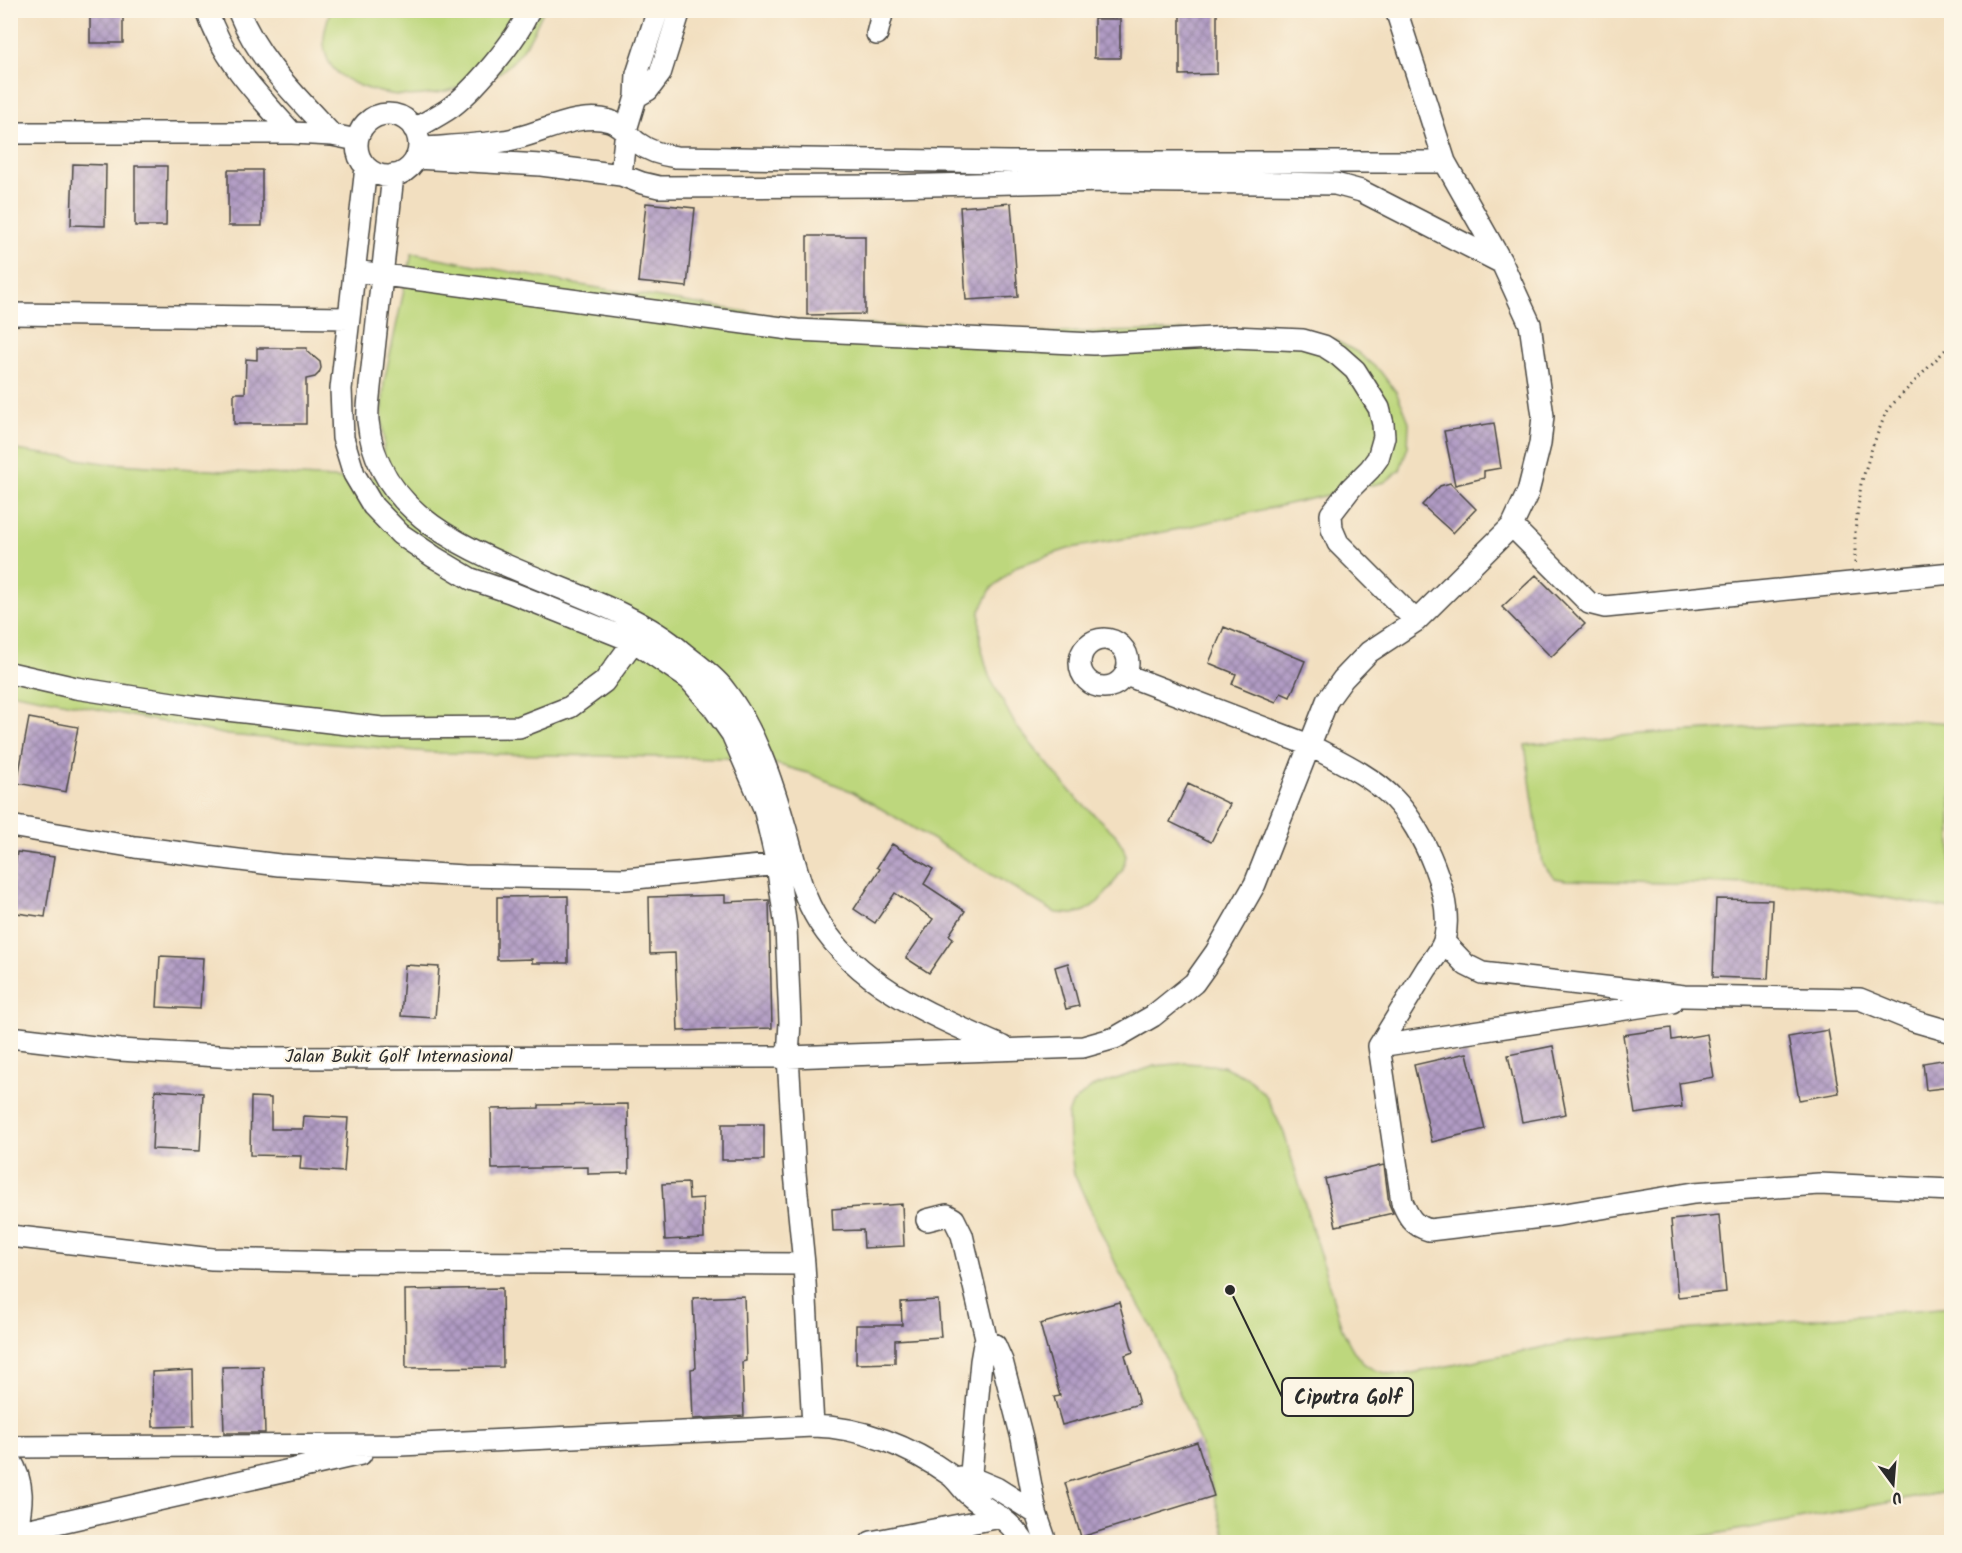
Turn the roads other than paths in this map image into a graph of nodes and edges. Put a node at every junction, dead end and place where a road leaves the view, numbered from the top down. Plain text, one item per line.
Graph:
1 (207, 10) edge
2 (238, 10) edge
3 (529, 10) edge
4 (658, 10) edge
5 (680, 10) edge
6 (883, 10) edge
7 (1396, 10) edge
8 (877, 34) dead end
9 (636, 97) junction
10 (626, 130) junction
11 (10, 133) edge
12 (292, 133) junction
13 (332, 135) junction
14 (357, 140) junction
15 (416, 145) junction
16 (1445, 162) junction
17 (366, 167) junction
18 (393, 175) junction
19 (621, 175) junction
20 (1502, 263) junction
21 (354, 271) junction
22 (382, 275) junction
23 (10, 314) edge
24 (349, 318) junction
25 (1512, 526) junction
26 (1952, 573) edge
27 (1416, 621) junction
28 (640, 633) junction
29 (10, 673) edge
30 (1126, 675) dead end
31 (1309, 745) junction
32 (10, 826) edge
33 (786, 863) junction
34 (1444, 942) junction
35 (1684, 996) junction
36 (1952, 1032) edge
37 (10, 1036) edge
38 (1379, 1046) junction
39 (1009, 1049) junction
40 (788, 1057) junction
41 (1952, 1190) edge
42 (927, 1220) dead end
43 (10, 1236) edge
44 (804, 1264) junction
45 (987, 1342) junction
46 (813, 1426) junction
47 (400, 1445) junction
48 (10, 1447) edge
49 (10, 1459) edge
50 (964, 1483) junction
51 (1036, 1513) junction
52 (1001, 1517) junction
53 (16, 1537) edge
54 (871, 1542) edge
55 (1024, 1542) edge
56 (1046, 1542) edge

1 - 12 street
2 - 13 street
3 - 15 street
4 - 9 street
5 - 9 street
6 - 8 street
7 - 16 street
9 - 10 street
10 - 15 street
10 - 16 street
10 - 19 street
11 - 12 street
12 - 13 street
13 - 14 street
14 - 15 street
14 - 17 street
15 - 18 street
15 - 19 street
16 - 20 street
17 - 18 street
17 - 21 street
18 - 22 street
19 - 20 street
20 - 25 street
21 - 22 street
21 - 24 street
22 - 27 street
22 - 28 street
23 - 24 street
24 - 28 street
25 - 26 street
25 - 27 street, Jalan Bukit Golf Internasional
27 - 31 street, Jalan Bukit Golf Internasional
28 - 29 street
28 - 33 street
30 - 31 street
31 - 34 street
31 - 39 street, Jalan Bukit Golf Internasional
32 - 33 street
33 - 39 street
33 - 40 street
34 - 35 street
34 - 38 street
35 - 36 street
35 - 38 street
37 - 40 street, Jalan Bukit Golf Internasional
38 - 41 street
39 - 40 street, Jalan Bukit Golf Internasional
40 - 44 street
42 - 45 street
43 - 44 street
44 - 46 street
45 - 50 street
45 - 51 street
46 - 47 street
46 - 50 street
47 - 48 street
47 - 53 street
49 - 53 street
50 - 51 street
50 - 52 street
51 - 56 street
52 - 54 street
52 - 55 street

